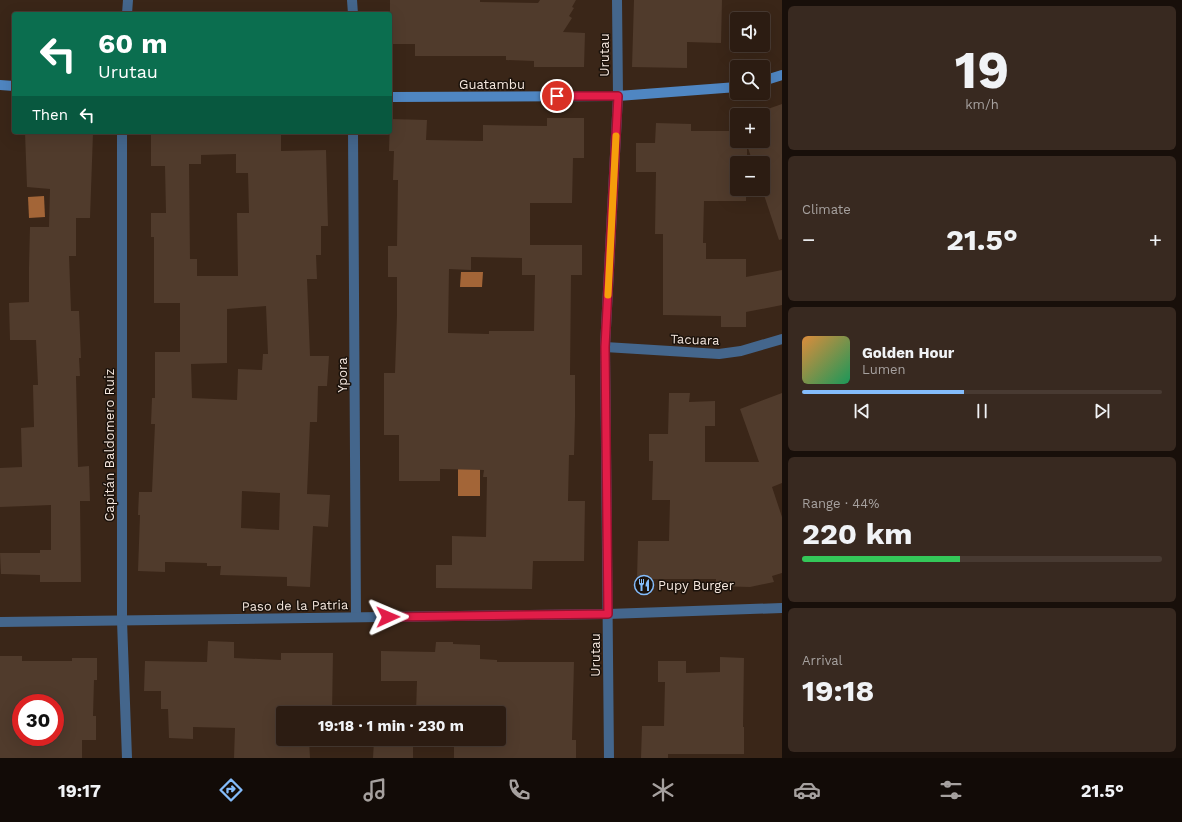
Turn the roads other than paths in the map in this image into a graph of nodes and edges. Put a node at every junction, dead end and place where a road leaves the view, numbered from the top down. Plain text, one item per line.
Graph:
1 (128, 0) edge
2 (352, 0) edge
3 (617, 0) edge
4 (127, 12) edge
5 (352, 12) edge
6 (782, 75) edge
7 (770, 79) edge
8 (0, 85) edge
9 (12, 86) edge
10 (730, 88) edge
11 (618, 96) junction
12 (392, 97) edge
13 (122, 134) edge
14 (353, 134) edge
15 (782, 339) edge
16 (605, 347) junction
17 (782, 608) edge
18 (608, 614) junction
19 (356, 617) junction
20 (122, 621) junction
21 (0, 622) edge
22 (127, 758) edge
23 (609, 758) edge

1 - 4 street
2 - 5 street
3 - 11 street, Urutau
6 - 7 street
8 - 9 street
10 - 11 street, Guatambu
11 - 12 street, Guatambu
11 - 16 street, Urutau
13 - 20 street, Capitán Baldomero Ruiz
14 - 19 street, Ypora
15 - 16 street, Tacuara
16 - 18 street, Urutau
17 - 18 street, Paso de la Patria
18 - 19 street, Paso de la Patria
18 - 23 street, Urutau
19 - 20 street, Paso de la Patria
20 - 21 street, Paso de la Patria
20 - 22 street, Capitán Baldomero Ruiz

